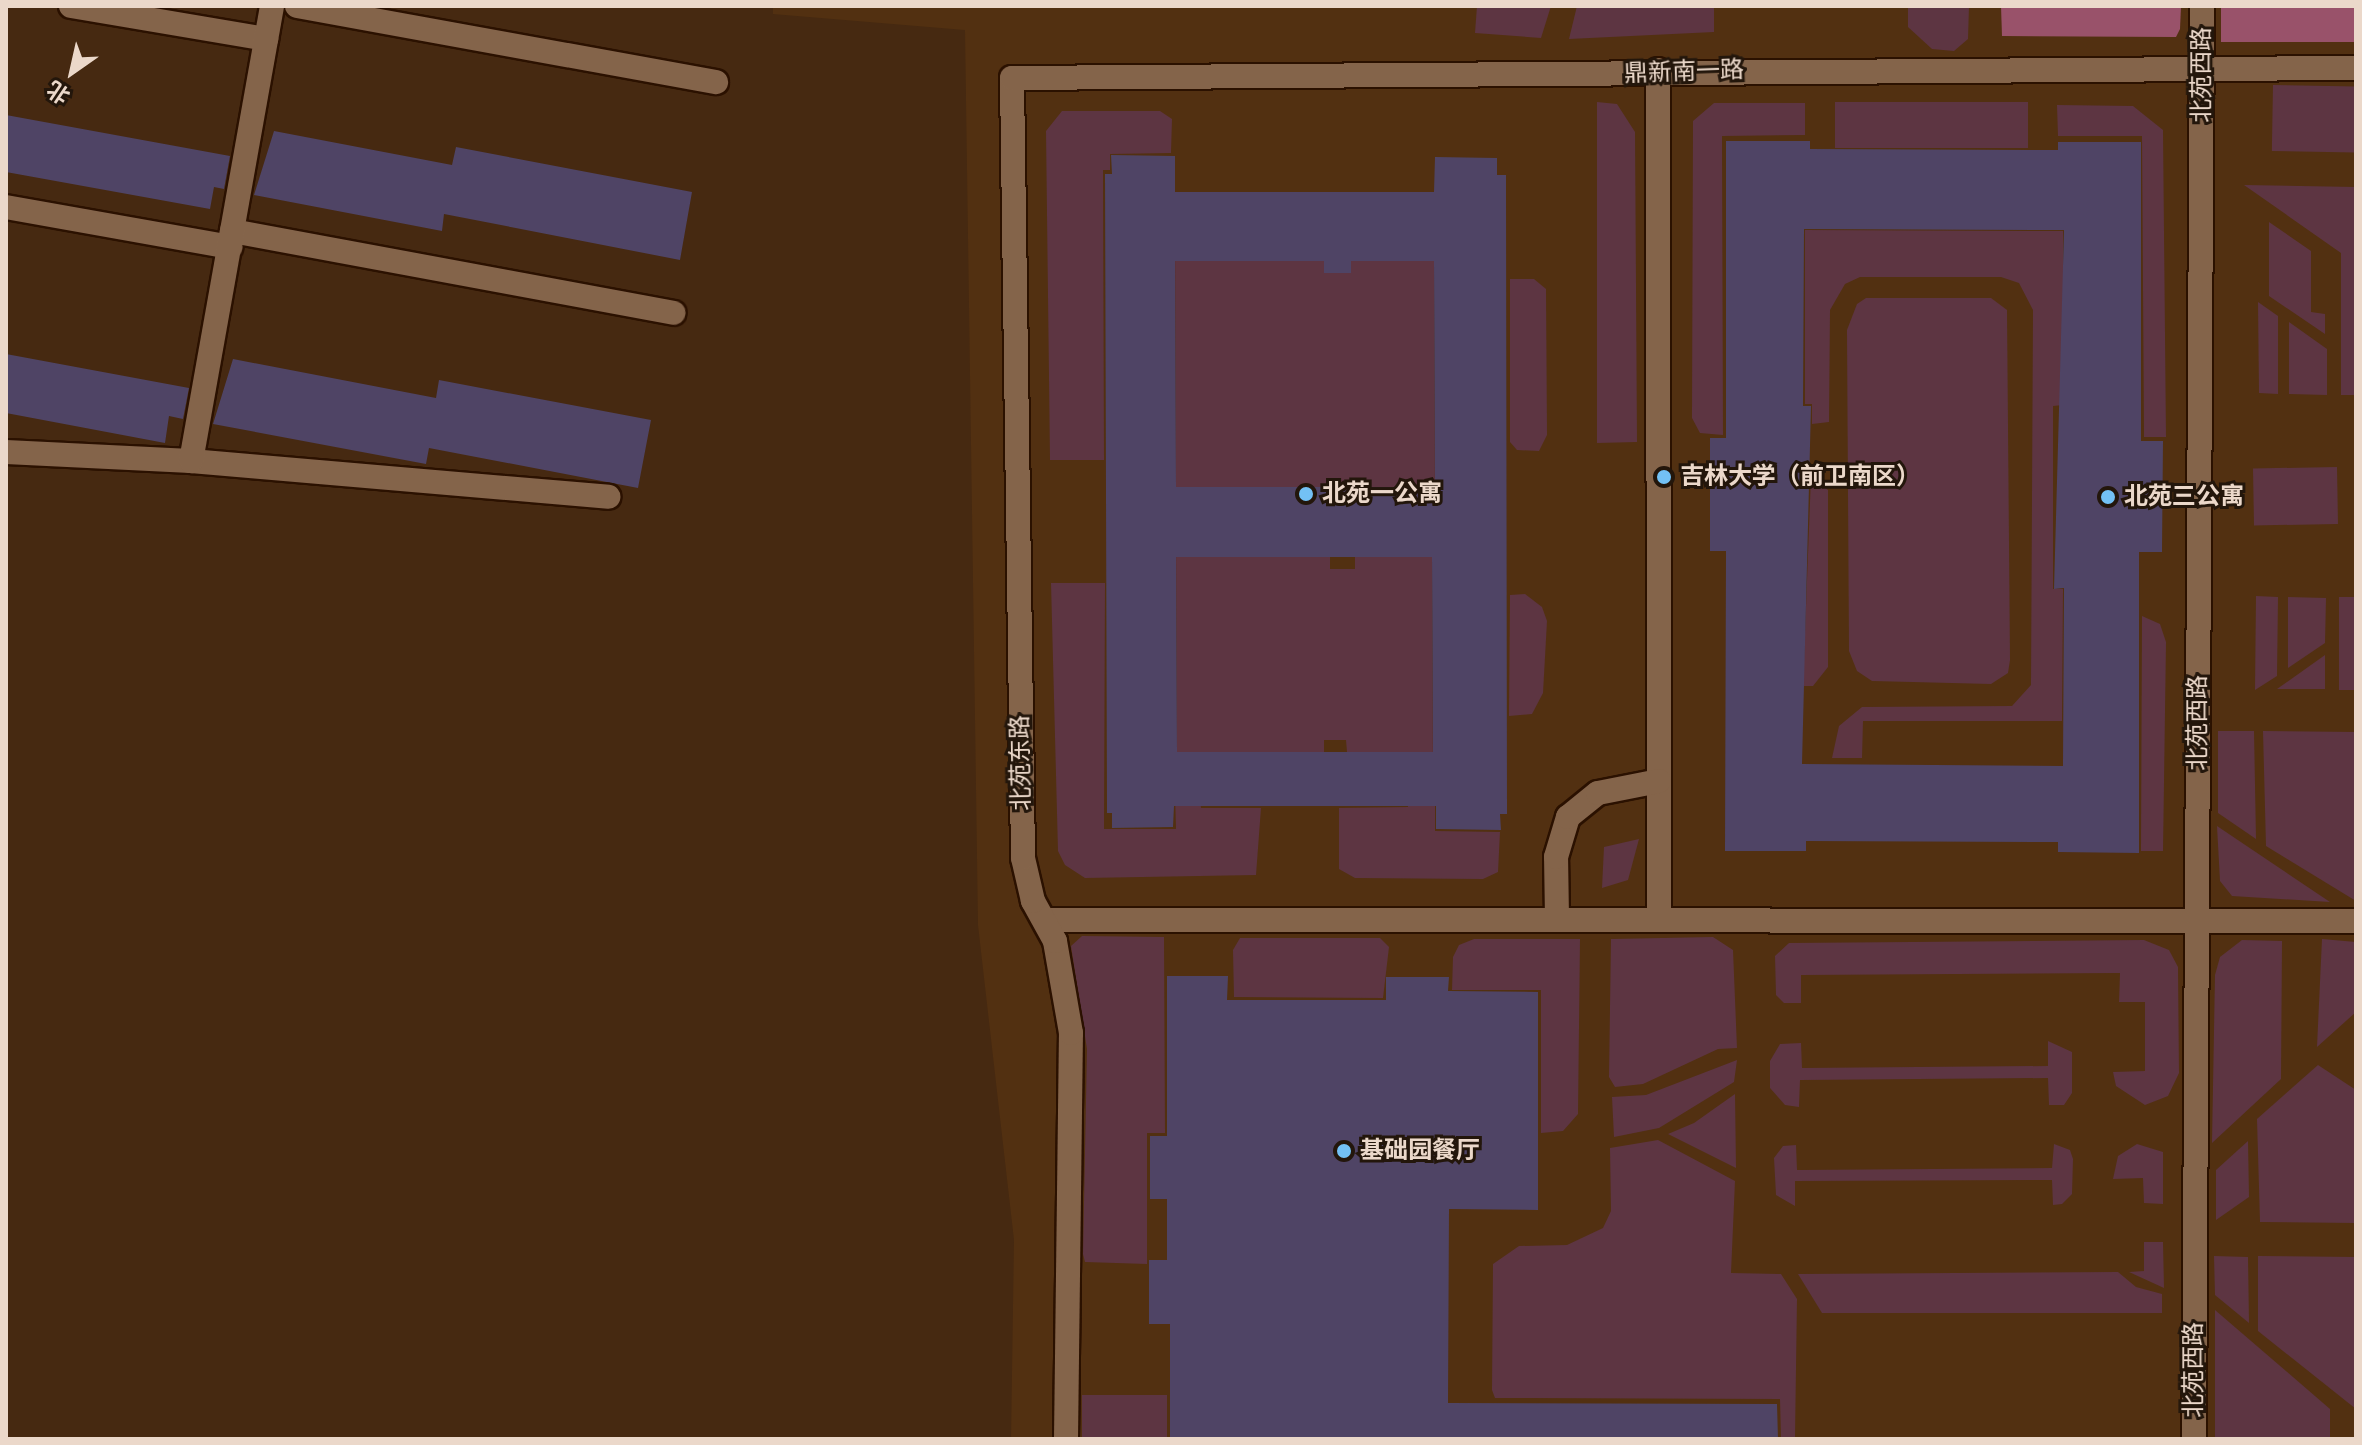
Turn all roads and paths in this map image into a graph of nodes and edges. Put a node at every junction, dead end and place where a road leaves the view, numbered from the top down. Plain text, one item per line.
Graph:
1 (71, 6) edge
2 (272, 6) edge
3 (297, 6) edge
4 (2202, 6) edge
5 (266, 39) junction
6 (2356, 68) edge
7 (1658, 70) junction
8 (2202, 70) junction
9 (1012, 78) joint
10 (716, 82) dead end
11 (6, 207) edge
12 (231, 239) junction
13 (673, 313) dead end
14 (6, 452) edge
15 (191, 461) junction
16 (608, 497) dead end
17 (1659, 781) junction
18 (1557, 918) junction
19 (1659, 918) junction
20 (2197, 918) junction
21 (1049, 920) junction
22 (2356, 921) edge
23 (1066, 1439) edge
24 (2194, 1439) edge

1 - 5 lane
2 - 5 lane
3 - 10 lane
4 - 8 lane, 北苑西路
5 - 12 lane
6 - 8 lane, 鼎新南一路
7 - 8 lane, 鼎新南一路
7 - 9 lane, 鼎新南一路
7 - 17 lane
8 - 20 lane, 北苑西路
9 - 21 lane, 北苑东路
11 - 12 lane
12 - 13 lane
12 - 15 lane
14 - 15 lane
15 - 16 lane
17 - 18 lane
17 - 19 lane
18 - 19 lane
18 - 21 lane
19 - 20 lane
20 - 22 lane
20 - 24 lane, 北苑西路
21 - 23 lane, 北苑东路

